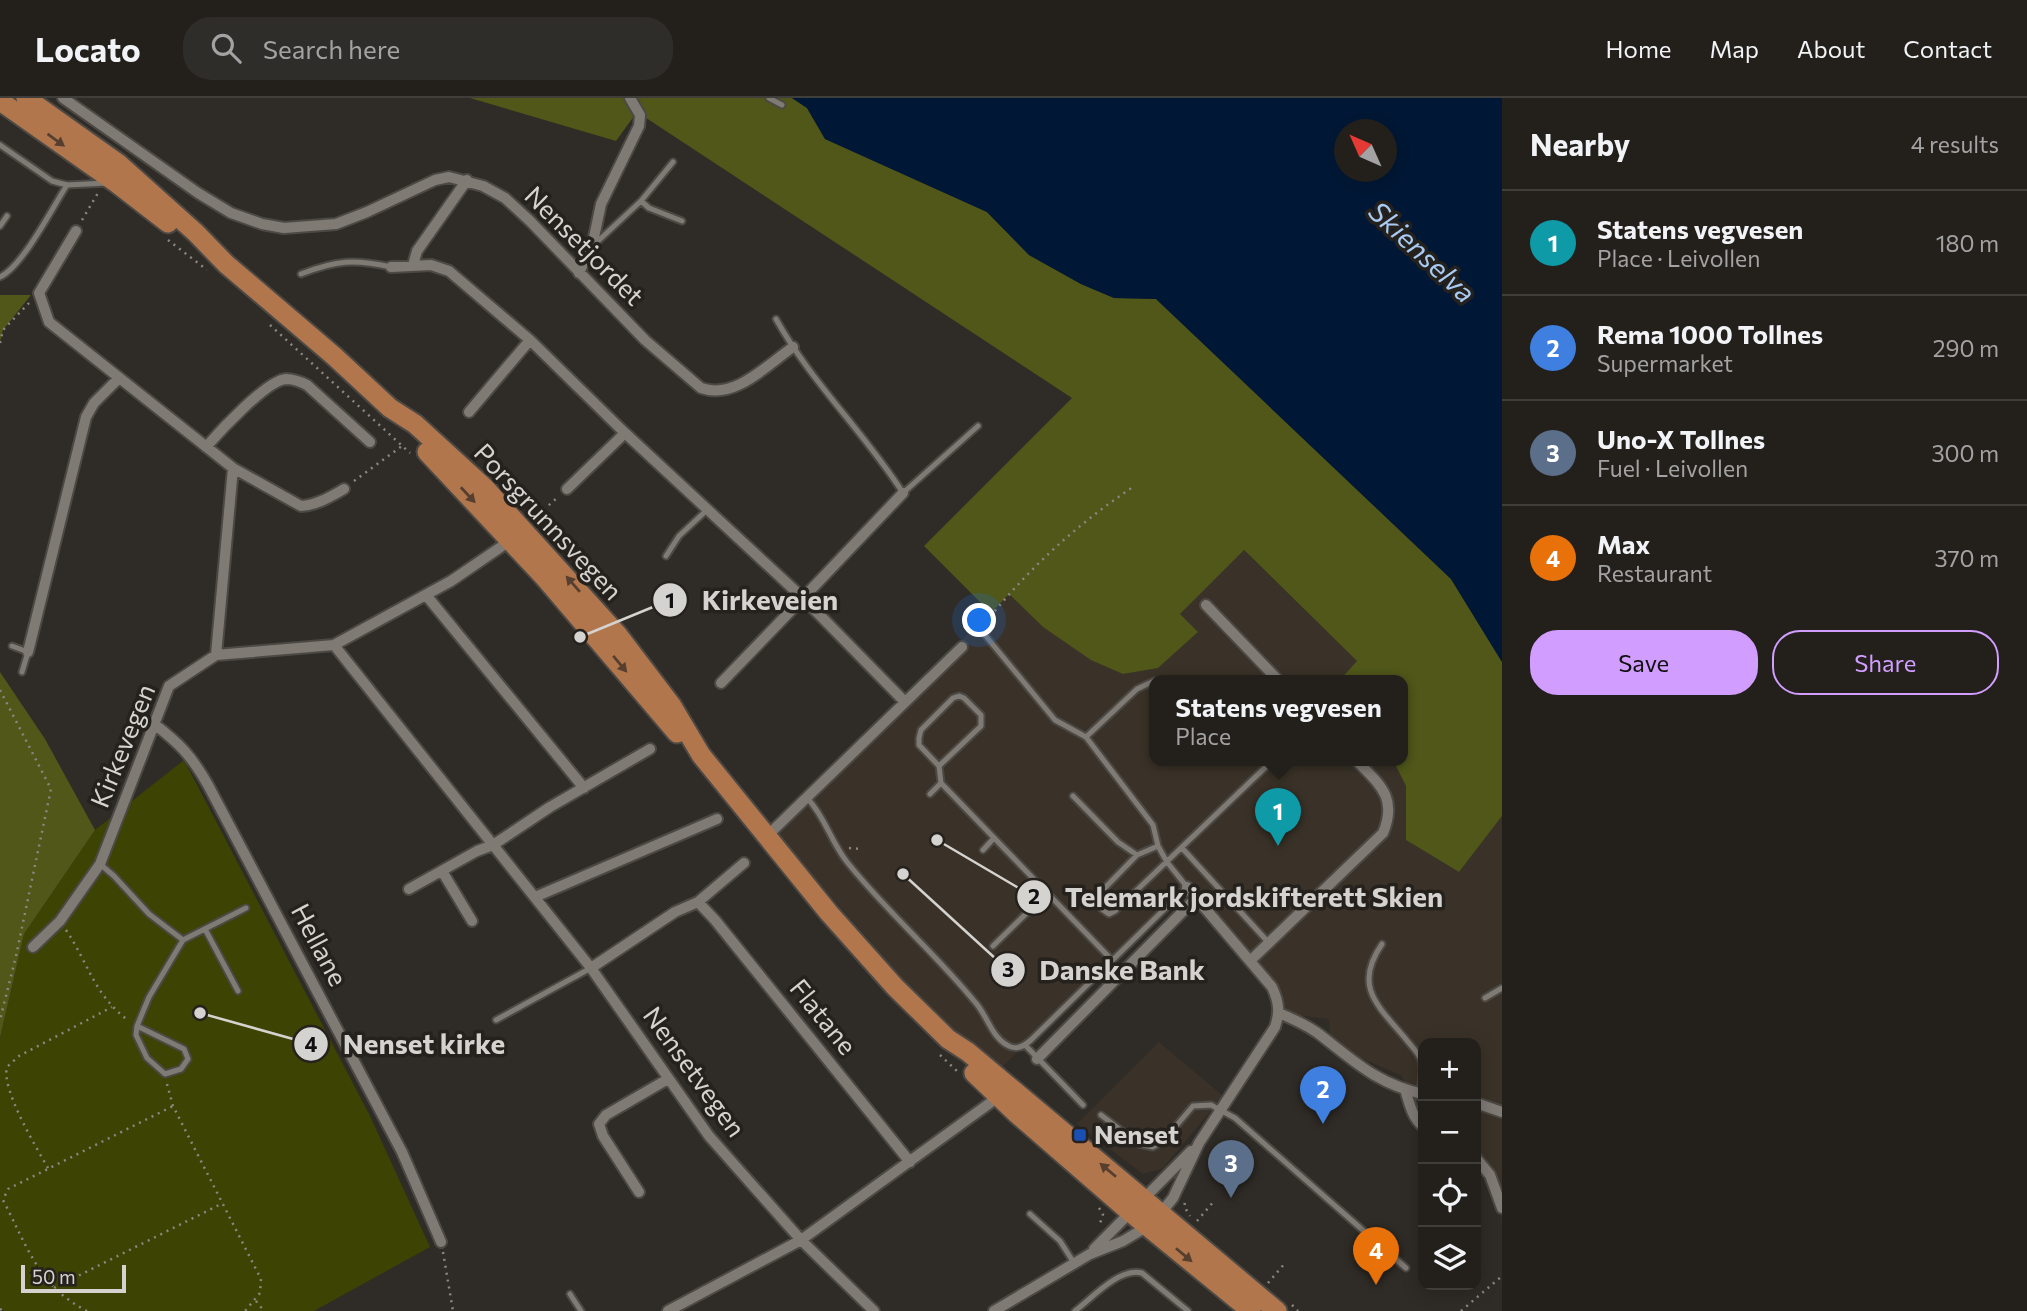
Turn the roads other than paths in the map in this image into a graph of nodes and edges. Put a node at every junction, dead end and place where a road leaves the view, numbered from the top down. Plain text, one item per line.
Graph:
1 (26, 98) edge
2 (63, 98) edge
3 (630, 98) edge
4 (769, 98) edge
5 (0, 101) edge
6 (782, 105) dead end
7 (0, 145) edge
8 (673, 162) dead end
9 (467, 180) junction
10 (115, 182) junction
11 (67, 185) junction
12 (641, 201) junction
13 (7, 216) dead end
14 (682, 221) dead end
15 (0, 226) edge
16 (76, 231) road end
17 (593, 242) junction
18 (413, 265) junction
19 (391, 267) joint
20 (219, 268) junction
21 (579, 273) junction
22 (301, 274) dead end
23 (0, 277) edge
24 (776, 318) dead end
25 (530, 340) junction
26 (793, 346) junction
27 (119, 378) junction
28 (469, 412) dead end
29 (978, 426) dead end
30 (625, 433) junction
31 (370, 442) dead end
32 (206, 447) junction
33 (233, 468) junction
34 (344, 489) road end
35 (566, 489) road end
36 (903, 493) junction
37 (708, 509) junction
38 (521, 531) junction
39 (666, 556) dead end
40 (426, 595) junction
41 (803, 598) junction
42 (1206, 605) dead end
43 (980, 629) road end
44 (334, 645) junction
45 (12, 646) dead end
46 (962, 647) dead end
47 (27, 652) junction
48 (216, 655) junction
49 (22, 672) dead end
50 (1273, 675) edge
51 (721, 683) dead end
52 (1149, 683) edge
53 (905, 702) junction
54 (153, 723) junction
55 (1086, 737) junction
56 (650, 749) dead end
57 (939, 766) junction
58 (1267, 766) edge
59 (1362, 766) edge
60 (941, 783) junction
61 (584, 788) junction
62 (930, 794) dead end
63 (1073, 796) dead end
64 (807, 799) junction
65 (718, 820) dead end
66 (766, 837) junction
67 (994, 838) junction
68 (494, 845) junction
69 (1158, 846) junction
70 (1182, 848) junction
71 (983, 850) dead end
72 (1137, 855) junction
73 (1167, 862) junction
74 (744, 863) dead end
75 (100, 864) junction
76 (442, 871) junction
77 (1186, 887) junction
78 (409, 889) dead end
79 (1047, 893) junction
80 (535, 897) junction
81 (1195, 899) junction
82 (698, 902) junction
83 (246, 908) dead end
84 (472, 921) dead end
85 (205, 929) junction
86 (183, 940) junction
87 (1269, 943) junction
88 (1382, 944) dead end
89 (993, 946) dead end
90 (33, 947) dead end
91 (1111, 959) junction
92 (1251, 960) junction
93 (591, 968) junction
94 (1502, 988) edge
95 (238, 991) dead end
96 (1485, 998) dead end
97 (1279, 1013) junction
98 (496, 1020) dead end
99 (137, 1026) junction
100 (1025, 1045) junction
101 (1418, 1055) edge
102 (1037, 1059) junction
103 (668, 1079) junction
104 (1405, 1089) junction
105 (1418, 1092) edge
106 (990, 1103) dead end
107 (1083, 1105) dead end
108 (1481, 1105) edge
109 (1223, 1110) junction
110 (1502, 1112) edge
111 (1101, 1115) dead end
112 (1418, 1123) edge
113 (1199, 1143) junction
114 (910, 1162) junction
115 (1481, 1164) edge
116 (639, 1192) dead end
117 (1137, 1206) junction
118 (1502, 1208) edge
119 (1030, 1214) dead end
120 (1154, 1220) junction
121 (801, 1240) junction
122 (441, 1242) road end
123 (1090, 1254) junction
124 (1074, 1263) junction
125 (1406, 1268) dead end
126 (570, 1294) dead end
127 (581, 1311) edge
128 (668, 1311) edge
129 (874, 1311) edge
130 (994, 1311) edge
131 (1075, 1311) edge
132 (1188, 1311) edge
133 (1251, 1311) edge
134 (1277, 1311) edge

1 - 20 highway, Porsgrunnsvegen
2 - 9 street, Nensetjordet
3 - 17 street
4 - 6 lane
5 -> 10 highway, Porsgrunnsvegen
7 - 11 lane
8 - 12 lane
9 - 18 street
9 - 21 street, Nensetjordet
10 - 11 lane
10 - 20 highway, Porsgrunnsvegen
11 - 23 lane
12 - 14 lane
12 - 17 lane
13 - 15 lane
16 - 27 street
17 - 21 street
18 - 19 street
18 - 25 street
19 - 22 lane
20 - 38 highway, Porsgrunnsvegen
21 - 26 street, Nensetjordet
24 - 26 lane
25 - 28 street
25 - 30 street
26 - 36 lane
27 - 32 street
27 - 47 street
29 - 36 lane
30 - 35 street
30 - 37 street
31 - 32 street
32 - 33 street
33 - 34 street
33 - 48 street
36 - 41 street
37 - 39 lane
37 - 41 street
38 - 40 street, Kirkevegen
38 - 66 highway, Porsgrunnsvegen
40 - 44 street, Kirkevegen
40 - 61 street
41 - 51 street
41 - 53 street
42 - 50 street
43 - 55 lane
44 - 48 street, Kirkevegen
44 - 68 street, Nensetvegen
45 - 47 lane
46 - 53 street
47 - 49 lane
48 - 54 street, Kirkevegen
52 - 55 lane
53 - 64 street
54 - 75 street, Kirkevegen
54 - 122 street, Hellane
55 - 69 lane
56 - 61 street
57 - 57 lane
57 - 60 lane
58 - 70 lane
59 - 87 street
60 - 62 lane
60 - 67 lane
61 - 68 street
63 - 72 lane
64 - 66 street
64 - 100 lane
65 - 80 street
66 - 117 highway, Porsgrunnsvegen
67 - 71 lane
67 - 79 lane
68 - 76 street
68 - 80 street, Nensetvegen
69 - 72 lane
69 - 73 lane
70 - 73 lane
70 - 87 lane
72 - 73 lane
73 - 77 lane
74 - 82 street
75 - 86 lane
75 - 90 street, Kirkevegen
76 - 78 street
76 - 84 street
77 - 81 street
77 - 91 lane
79 - 89 lane
79 - 91 lane
80 - 93 street, Nensetvegen
81 - 92 street
81 - 102 street
82 - 93 street
82 - 114 street, Flatane
83 - 85 lane
85 - 86 lane
85 - 95 lane
86 - 99 lane
87 - 92 street
88 - 101 lane
91 - 100 lane
92 - 97 street
93 - 98 lane
93 - 103 street, Nensetvegen
94 - 96 lane
97 - 104 street
97 - 109 street
99 - 99 lane
100 - 102 lane
102 - 107 lane
103 - 116 street
103 - 121 street, Nensetvegen
104 - 105 street
104 - 112 street
106 - 114 street
108 - 110 street
109 - 111 lane
109 - 113 street
109 - 125 lane
113 - 117 street
113 - 120 street
114 - 121 street
115 - 118 street
117 - 120 highway, Porsgrunnsvegen
117 - 123 street
119 - 124 lane
120 - 123 street
120 -> 133 highway, Porsgrunnsvegen
120 - 134 highway, Porsgrunnsvegen
121 - 128 street
121 - 129 street, Nensetvegen
123 - 124 street
124 - 130 street
126 - 127 lane
131 - 132 lane

